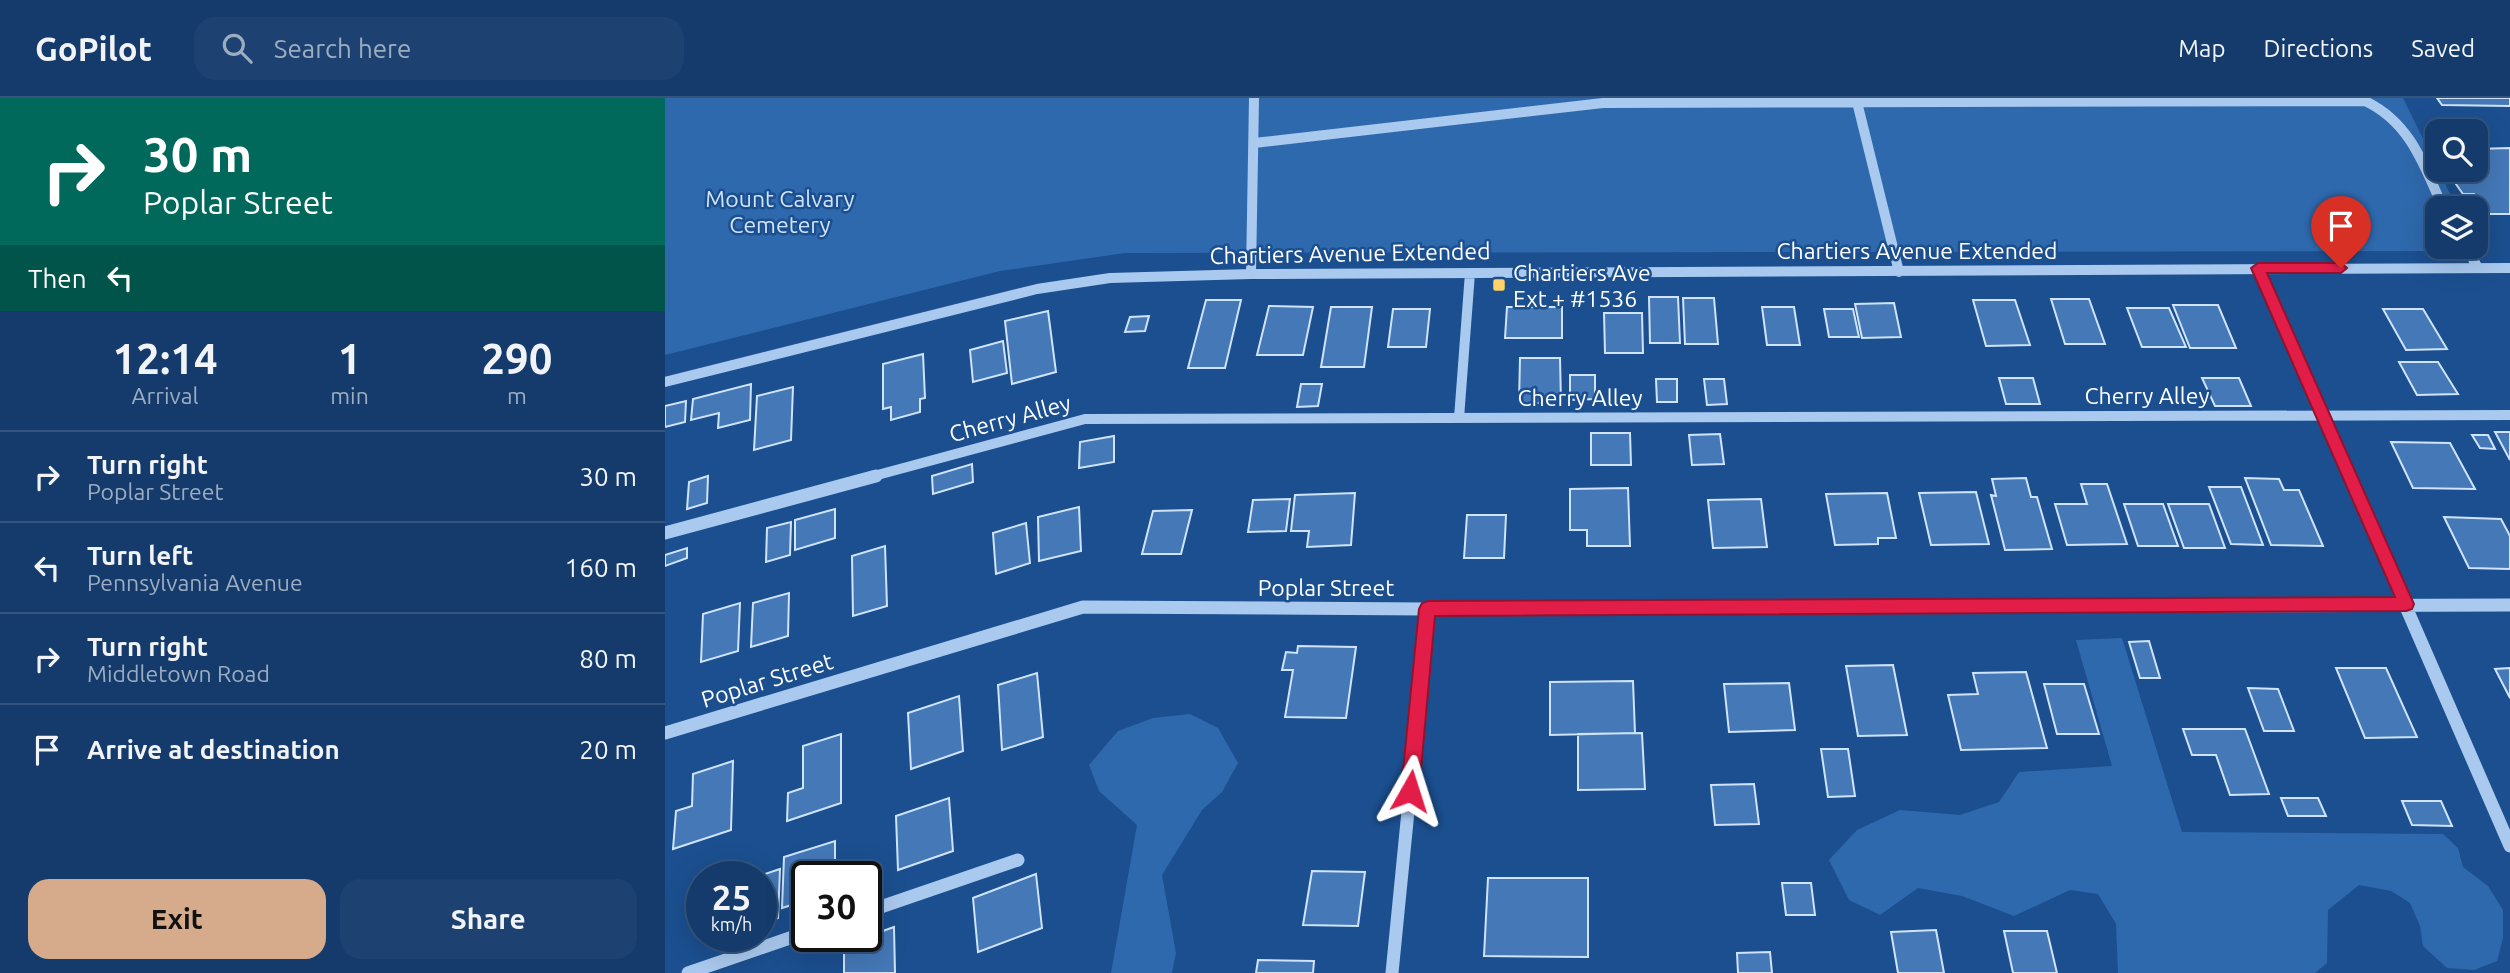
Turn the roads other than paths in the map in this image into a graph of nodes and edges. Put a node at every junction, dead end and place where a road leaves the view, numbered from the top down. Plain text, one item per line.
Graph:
1 (1254, 98) edge
2 (1602, 100) edge
3 (1856, 100) edge
4 (2127, 100) edge
5 (1254, 144) junction
6 (2437, 196) edge
7 (2473, 259) edge
8 (2258, 268) junction
9 (2479, 268) junction
10 (2510, 268) edge
11 (1899, 272) junction
12 (1471, 273) junction
13 (1251, 274) junction
14 (665, 382) edge
15 (2324, 415) junction
16 (2510, 415) edge
17 (1459, 418) junction
18 (665, 533) edge
19 (2406, 604) junction
20 (2510, 604) edge
21 (1428, 609) junction
22 (665, 733) edge
23 (2509, 843) edge
24 (1018, 860) dead end
25 (882, 907) edge
26 (791, 938) edge
27 (688, 973) edge
28 (1392, 973) edge

1 - 5 street
2 - 3 lane
2 - 5 lane
3 - 4 lane
3 - 11 street
4 - 6 lane
5 - 13 street
7 - 9 street
8 - 9 street, Chartiers Avenue Extended
8 - 11 street, Chartiers Avenue Extended
8 - 15 street
9 - 10 street, Chartiers Avenue Extended
11 - 12 street, Chartiers Avenue Extended
12 - 13 street, Chartiers Avenue Extended
12 - 17 street
13 - 14 street, Chartiers Avenue Extended
15 - 16 lane, Cherry Alley
15 - 17 lane, Cherry Alley
15 - 19 street
17 - 18 street, Cherry Alley
19 - 20 street, Poplar Street
19 - 21 street, Poplar Street
19 - 23 street
21 - 22 street, Poplar Street
21 - 28 street
24 - 25 street
26 - 27 lane

